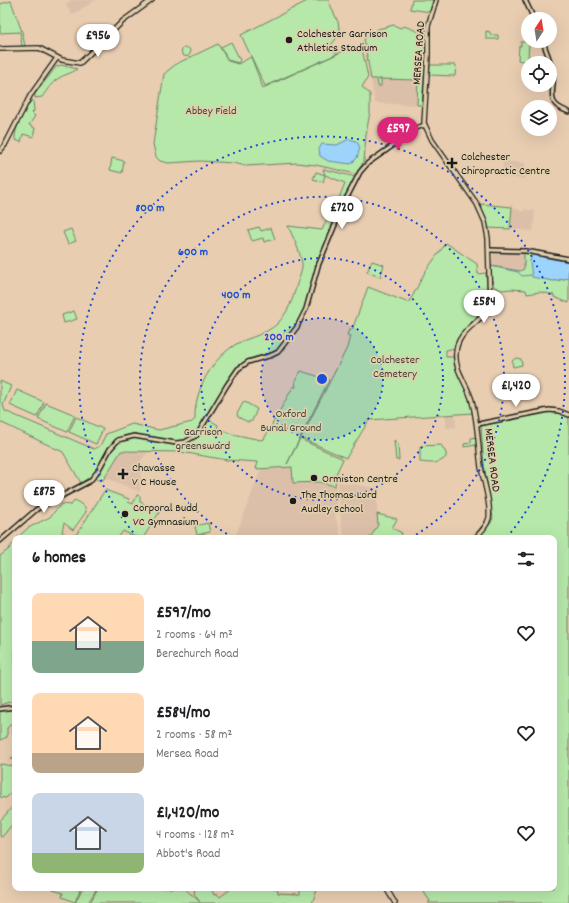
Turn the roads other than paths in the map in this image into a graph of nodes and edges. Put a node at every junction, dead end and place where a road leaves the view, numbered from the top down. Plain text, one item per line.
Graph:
1 (152, 0) edge
2 (436, 0) edge
3 (525, 0) edge
4 (531, 12) edge
5 (545, 48) edge
6 (0, 49) edge
7 (57, 58) junction
8 (569, 112) edge
9 (425, 125) junction
10 (0, 151) edge
11 (489, 250) junction
12 (569, 260) edge
13 (569, 415) edge
14 (478, 424) junction
15 (478, 535) edge
16 (0, 541) edge
17 (12, 707) edge
18 (0, 709) edge
19 (388, 891) edge
20 (395, 903) edge

1 - 7 main road
2 - 9 main road, MERSEA ROAD
3 - 4 street
5 - 8 street
6 - 7 main road
7 - 10 main road
9 - 11 main road, MERSEA ROAD
9 - 16 street
11 - 12 street
11 - 14 main road, MERSEA ROAD
13 - 14 street
14 - 15 main road, MERSEA ROAD
17 - 18 street
19 - 20 main road

